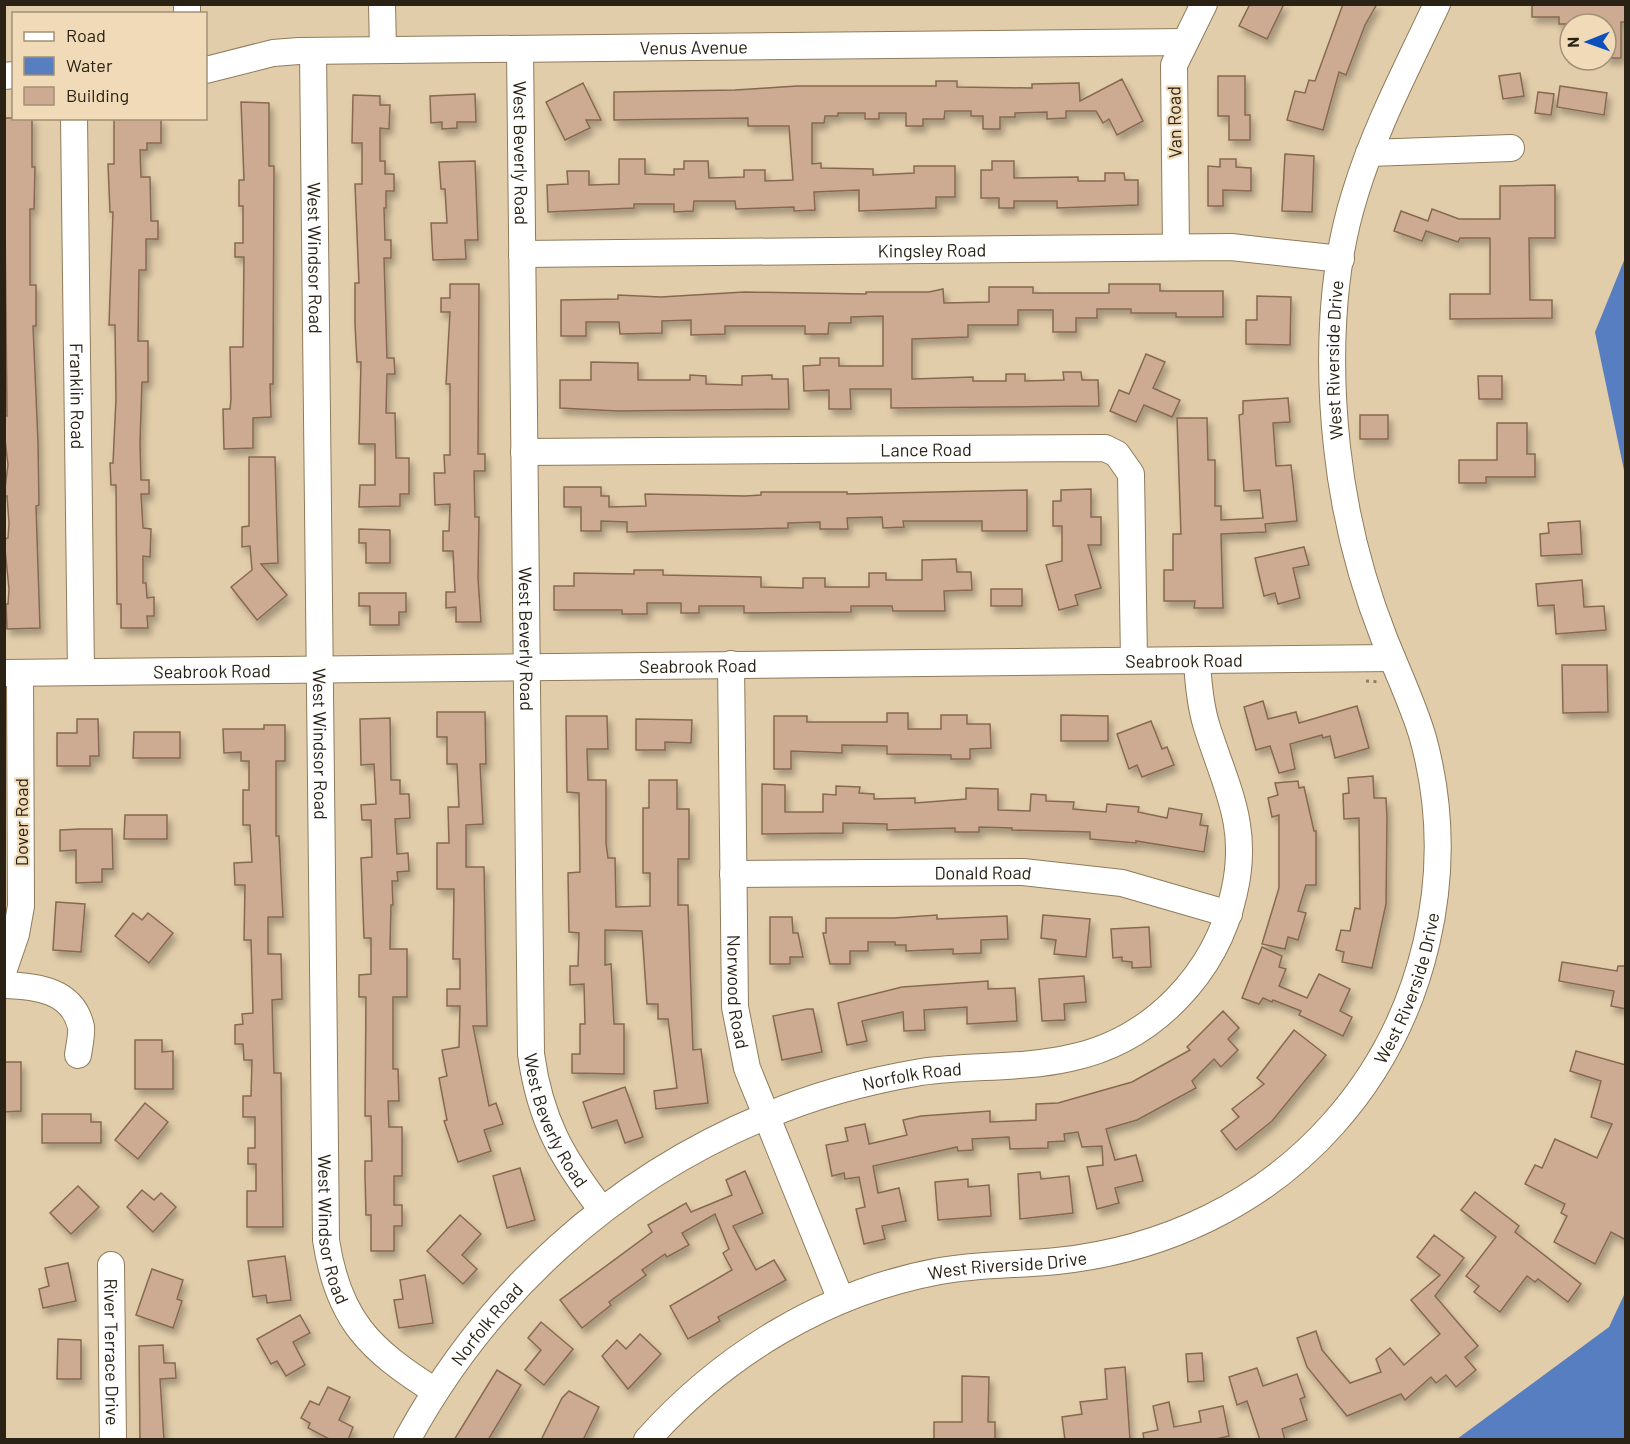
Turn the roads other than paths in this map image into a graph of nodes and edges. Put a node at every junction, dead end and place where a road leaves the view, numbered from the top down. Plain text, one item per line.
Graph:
1 (382, 4) edge
2 (1204, 4) edge
3 (1437, 4) edge
4 (1185, 42) junction
5 (520, 49) junction
6 (383, 50) junction
7 (313, 51) junction
8 (207, 70) edge
9 (74, 120) edge
10 (1510, 148) dead end
11 (1369, 153) junction
12 (1176, 247) junction
13 (522, 254) junction
14 (1341, 259) junction
15 (524, 452) junction
16 (1392, 657) junction
17 (1134, 660) junction
18 (1197, 660) junction
19 (731, 664) junction
20 (526, 667) junction
21 (320, 669) junction
22 (81, 672) junction
23 (12, 673) edge
24 (733, 874) junction
25 (13, 879) edge
26 (1229, 914) junction
27 (4, 969) edge
28 (4, 985) edge
29 (78, 1055) dead end
30 (766, 1116) junction
31 (602, 1210) junction
32 (111, 1264) dead end
33 (841, 1300) junction
34 (435, 1391) junction
35 (113, 1440) edge
36 (407, 1440) edge
37 (647, 1440) edge

1 - 6 street
2 - 4 street, Van Road
3 - 11 street, West Riverside Drive
4 - 5 street, Venus Avenue
4 - 12 street, Van Road
5 - 6 street, Venus Avenue
5 - 13 street, West Beverly Road
6 - 7 street, Venus Avenue
7 - 8 street, Venus Avenue
7 - 21 street, West Windsor Road
9 - 22 street, Franklin Road
10 - 11 street
11 - 14 street, West Riverside Drive
12 - 13 street, Kingsley Road
12 - 14 street, Kingsley Road
13 - 15 street, West Beverly Road
14 - 16 street, West Riverside Drive
15 - 17 street, Lance Road
15 - 20 street, West Beverly Road
16 - 18 street, Seabrook Road
16 - 33 street, West Riverside Drive
17 - 18 street, Seabrook Road
17 - 19 street, Seabrook Road
18 - 26 street, Norfolk Road
19 - 20 street, Seabrook Road
19 - 24 street, Norwood Road
20 - 21 street, Seabrook Road
20 - 31 street, West Beverly Road
21 - 22 street, Seabrook Road
21 - 34 street, West Windsor Road
22 - 23 street, Seabrook Road
23 - 25 street, Dover Road
24 - 26 street, Donald Road
24 - 30 street, Norwood Road
25 - 27 street, Dover Road
26 - 30 street, Norfolk Road
28 - 29 street
30 - 31 street, Norfolk Road
30 - 33 street, Norwood Road
31 - 34 street, Norfolk Road
32 - 35 street, River Terrace Drive
33 - 37 street, West Riverside Drive
34 - 36 street, Norfolk Road

